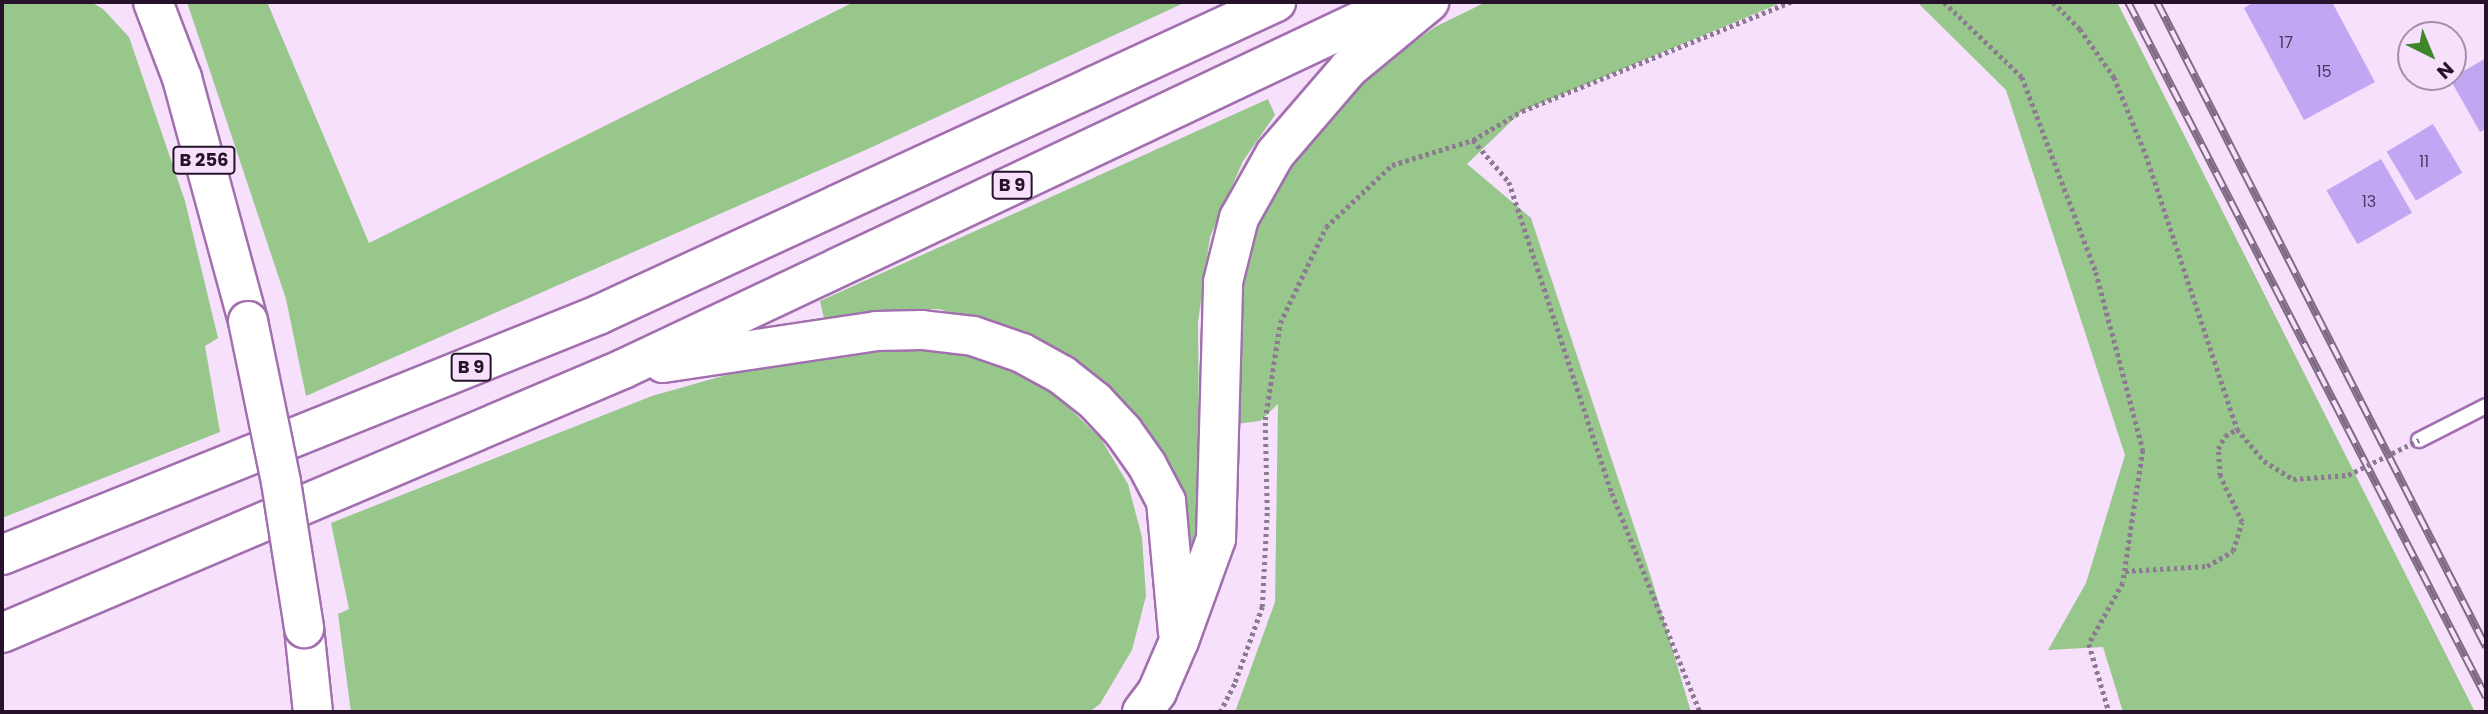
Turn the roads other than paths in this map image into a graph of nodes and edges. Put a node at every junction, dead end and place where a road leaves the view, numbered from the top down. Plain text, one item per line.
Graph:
1 (153, 2) edge
2 (1276, 2) edge
3 (1400, 2) edge
4 (1429, 2) edge
5 (623, 369) junction
6 (2486, 407) edge
7 (2420, 440) road end
8 (2, 555) edge
9 (2, 633) edge
10 (1179, 641) junction
11 (313, 712) edge
12 (1142, 712) edge

1 - 11 main road, B 256, bridge
2 - 8 main road, B 9
3 - 5 main road, B 9
4 - 10 main road
5 - 9 main road, B 9
5 - 10 main road
6 - 7 lane
10 - 12 main road

